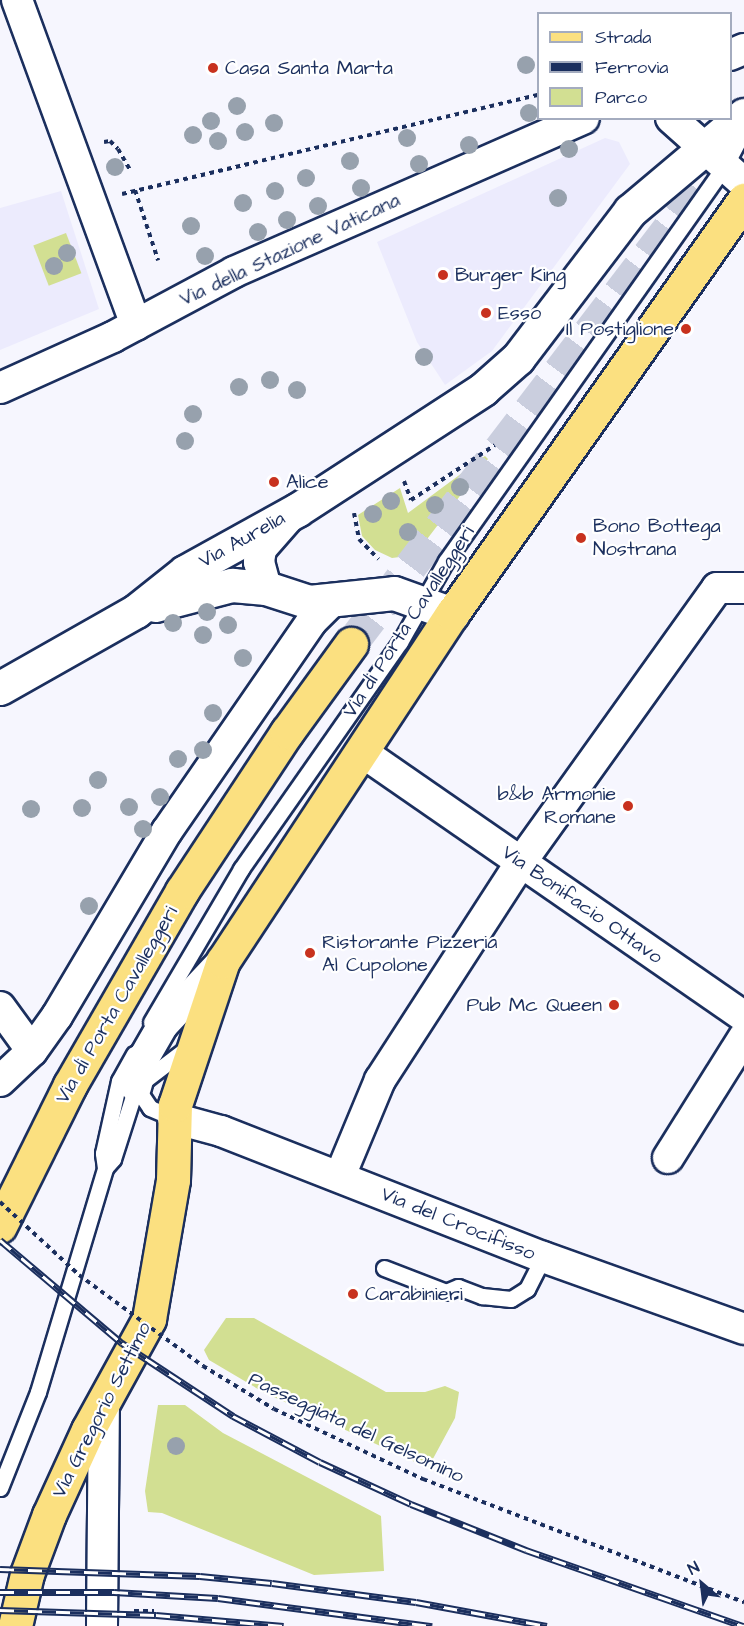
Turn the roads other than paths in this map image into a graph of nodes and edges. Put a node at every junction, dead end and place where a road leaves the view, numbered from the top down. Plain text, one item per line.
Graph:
1 (17, 0) edge
2 (744, 115) edge
3 (579, 120) edge
4 (673, 120) edge
5 (744, 130) edge
6 (724, 165) edge
7 (744, 200) edge
8 (136, 326) junction
9 (510, 366) joint
10 (0, 388) edge
11 (297, 510) junction
12 (266, 588) junction
13 (744, 588) edge
14 (332, 601) junction
15 (437, 609) junction
16 (136, 611) junction
17 (351, 644) tunnel mouth
18 (0, 688) edge
19 (362, 752) junction
20 (521, 862) junction
21 (222, 961) junction
22 (0, 1007) edge
23 (744, 1017) edge
24 (744, 1037) edge
25 (194, 1043) junction
26 (32, 1051) junction
27 (0, 1082) edge
28 (136, 1087) junction
29 (173, 1118) junction
30 (668, 1158) dead end
31 (105, 1168) junction
32 (340, 1176) junction
33 (0, 1226) edge
34 (543, 1257) junction
35 (384, 1268) dead end
36 (744, 1329) edge
37 (104, 1401) junction
38 (0, 1488) edge
39 (15, 1626) edge
40 (102, 1626) edge

1 - 8 street
2 - 6 street, Via di Porta Cavalleggeri
3 - 8 street, Via della Stazione Vaticana
4 - 6 street
5 - 6 lane, Via di Porta Cavalleggeri
6 - 9 street, Via di Porta Cavalleggeri
6 - 15 lane, Via di Porta Cavalleggeri
7 - 15 main road, Via di Porta Cavalleggeri
8 - 10 street, Via della Stazione Vaticana
9 - 11 street, Via Aurelia
11 - 12 street
11 - 16 street, Via Aurelia
12 - 14 street
12 - 16 street
13 - 20 street
14 - 15 street
14 - 26 street
15 - 19 main road, Via di Porta Cavalleggeri
15 - 31 lane, Via di Porta Cavalleggeri
16 - 18 street, Via Aurelia
17 - 33 main road, Via di Porta Cavalleggeri
19 - 20 street, Via Bonifacio Ottavo
19 - 21 main road, Via di Porta Cavalleggeri
20 - 23 street, Via Bonifacio Ottavo
20 - 32 street
21 - 25 main road, Via di Porta Cavalleggeri
21 - 28 street
22 - 26 street
24 - 30 street
25 - 28 lane
25 - 29 main road, Via di Porta Cavalleggeri
26 - 27 street
28 - 29 lane
28 - 31 lane
29 - 32 street, Via del Crocifisso
29 - 37 main road, Via Gregorio Settimo
31 - 38 lane
32 - 34 street, Via del Crocifisso
34 - 35 lane
34 - 36 street, Via del Crocifisso
37 - 39 main road, Via Gregorio Settimo
37 - 40 street

